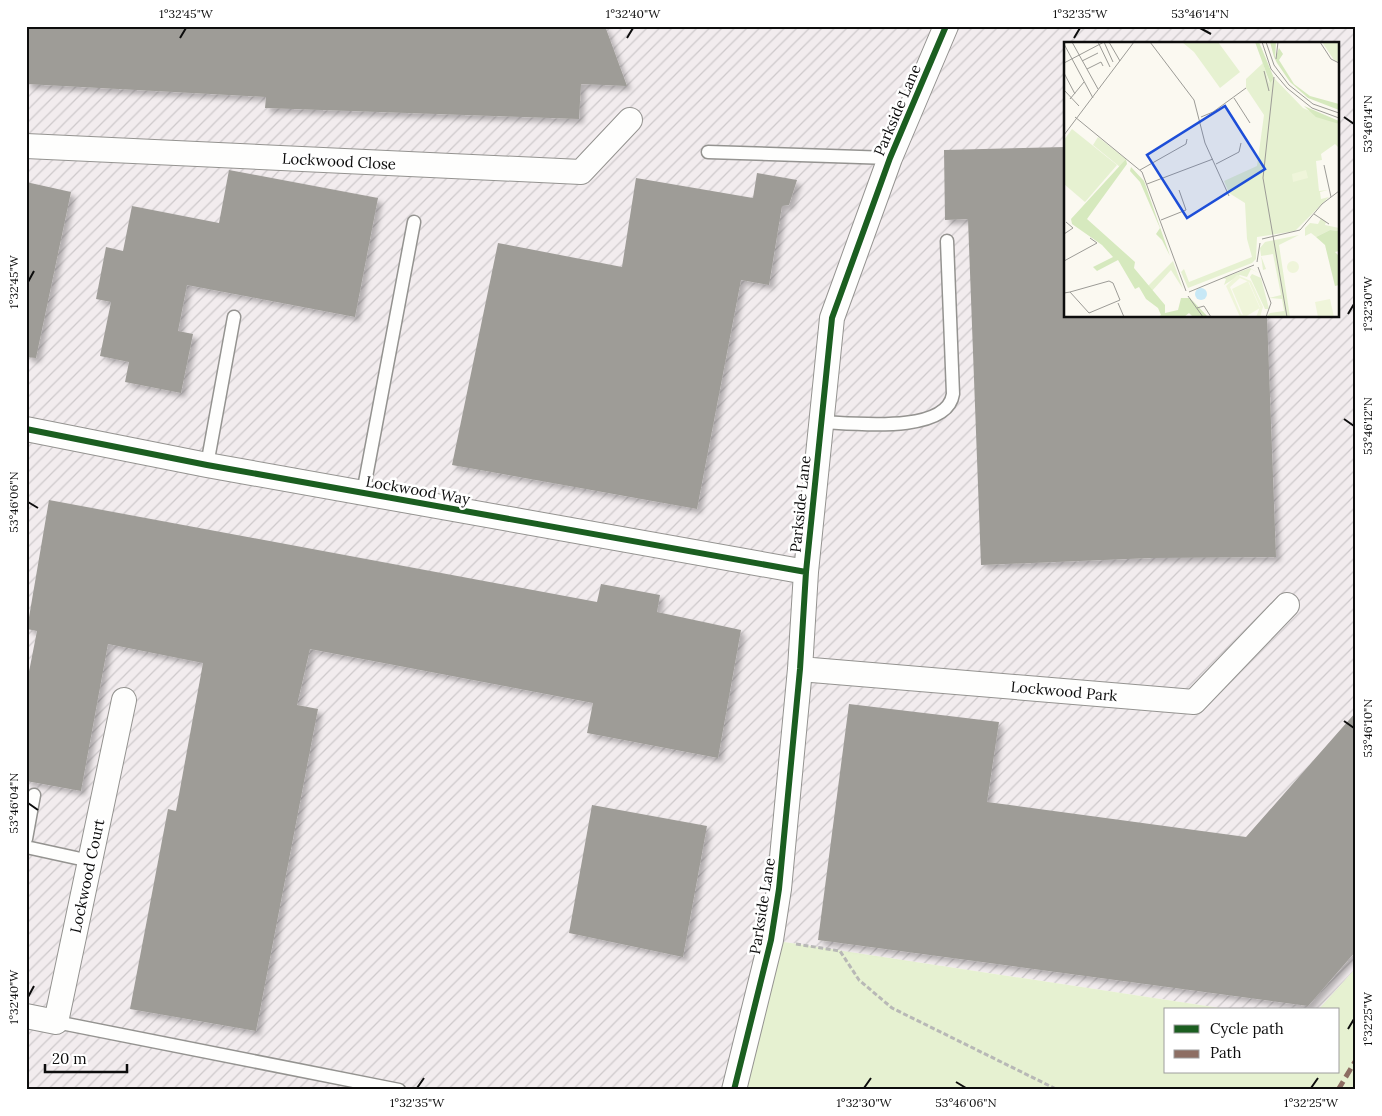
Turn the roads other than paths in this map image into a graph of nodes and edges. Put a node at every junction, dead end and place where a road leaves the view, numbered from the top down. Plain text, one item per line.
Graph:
1 (946, 26) edge
2 (630, 120) dead end
3 (26, 146) edge
4 (708, 152) dead end
5 (890, 158) junction
6 (414, 222) dead end
7 (947, 241) dead end
8 (234, 317) dead end
9 (821, 422) junction
10 (26, 429) edge
11 (207, 465) junction
12 (363, 493) junction
13 (806, 572) junction
14 (1287, 606) dead end
15 (800, 669) junction
16 (124, 700) dead end
17 (34, 795) dead end
18 (26, 839) edge
19 (26, 847) edge
20 (90, 861) junction
21 (26, 1016) edge
22 (56, 1022) junction
23 (399, 1090) edge
24 (734, 1090) edge

1 - 5 street, Parkside Lane
2 - 3 street, Lockwood Close
4 - 5 lane
5 - 9 street, Parkside Lane
6 - 12 lane
7 - 9 lane
8 - 11 lane
9 - 13 street, Parkside Lane
10 - 11 street, Lockwood Way
11 - 12 street, Lockwood Way
12 - 13 street, Lockwood Way
13 - 15 street, Parkside Lane
14 - 15 street, Lockwood Park
15 - 24 street, Parkside Lane
16 - 20 street, Lockwood Court
17 - 18 lane
19 - 20 lane
20 - 22 street, Lockwood Court
21 - 22 street
22 - 23 lane

